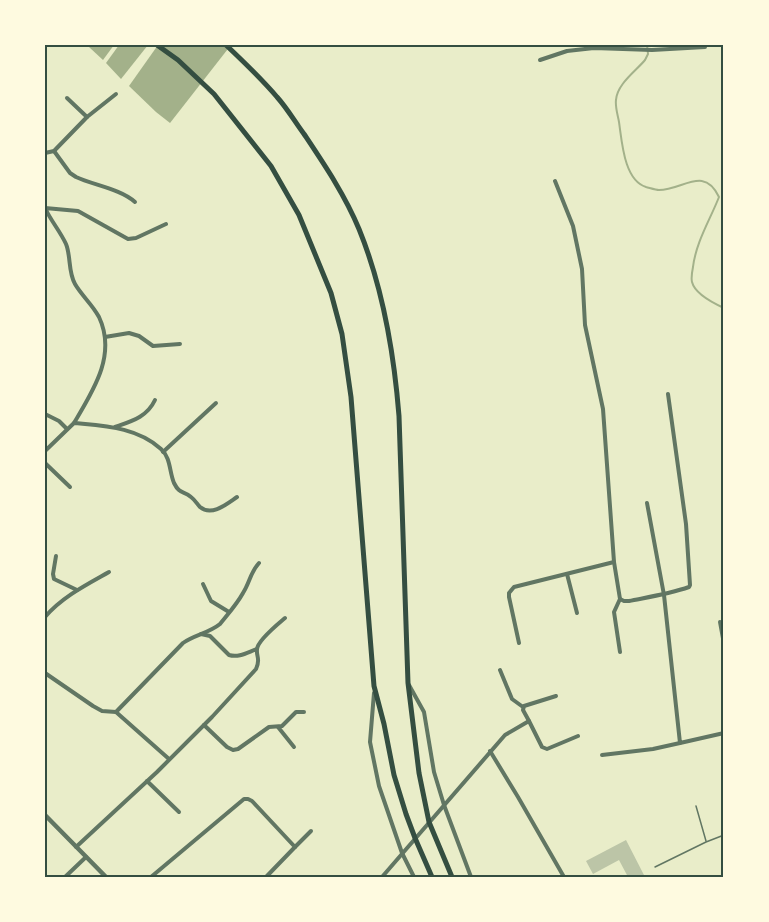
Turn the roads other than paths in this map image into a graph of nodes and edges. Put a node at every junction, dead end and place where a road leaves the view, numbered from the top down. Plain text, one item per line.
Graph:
1 (157, 45) edge
2 (226, 45) edge
3 (705, 45) edge
4 (540, 60) dead end
5 (116, 94) dead end
6 (67, 98) dead end
7 (87, 117) junction
8 (54, 151) junction
9 (45, 153) edge
10 (555, 181) dead end
11 (135, 202) dead end
12 (166, 224) dead end
13 (105, 337) junction
14 (180, 344) dead end
15 (668, 394) dead end
16 (155, 400) dead end
17 (216, 403) dead end
18 (45, 414) edge
19 (74, 423) junction
20 (114, 428) junction
21 (67, 429) junction
22 (45, 451) edge
23 (163, 452) junction
24 (45, 463) edge
25 (70, 487) dead end
26 (237, 496) dead end
27 (647, 503) dead end
28 (56, 556) dead end
29 (614, 562) junction
30 (259, 563) dead end
31 (109, 572) dead end
32 (567, 574) junction
33 (203, 584) dead end
34 (78, 590) junction
35 (664, 595) junction
36 (621, 599) junction
37 (229, 612) junction
38 (577, 613) dead end
39 (45, 617) edge
40 (285, 618) dead end
41 (720, 622) dead end
42 (201, 634) junction
43 (519, 643) dead end
44 (724, 644) edge
45 (257, 649) junction
46 (620, 652) dead end
47 (500, 670) dead end
48 (45, 673) edge
49 (408, 683) junction
50 (374, 686) junction
51 (556, 696) dead end
52 (523, 707) junction
53 (116, 712) junction
54 (304, 712) dead end
55 (529, 721) junction
56 (204, 725) junction
57 (278, 727) junction
58 (724, 733) edge
59 (578, 736) dead end
60 (680, 743) junction
61 (294, 747) dead end
62 (490, 751) junction
63 (602, 755) dead end
64 (170, 759) junction
65 (147, 781) junction
66 (444, 805) junction
67 (696, 806) dead end
68 (179, 812) dead end
69 (45, 815) edge
70 (429, 822) junction
71 (311, 831) dead end
72 (724, 835) edge
73 (415, 838) junction
74 (706, 842) junction
75 (76, 847) junction
76 (295, 847) junction
77 (402, 853) junction
78 (87, 857) junction
79 (655, 867) dead end
80 (65, 877) edge
81 (106, 877) edge
82 (151, 877) edge
83 (266, 877) edge
84 (382, 877) edge
85 (414, 877) edge
86 (432, 877) edge
87 (452, 877) edge
88 (471, 877) edge
89 (564, 877) edge

1 - 50 main road
2 - 49 main road
3 - 4 street
5 - 7 street
6 - 7 street
7 - 8 street
8 - 9 street
8 - 11 street
10 - 29 street
12 - 13 street
13 - 14 street
13 - 19 street
15 - 35 street
16 - 20 street
17 - 23 street
18 - 21 street
19 - 20 street
19 - 21 street
20 - 23 street
21 - 22 street
23 - 26 street
24 - 25 street
27 - 35 street
28 - 34 street
29 - 32 street
29 - 36 street
30 - 37 street
31 - 34 street
32 - 38 street
32 - 43 street
33 - 37 street
34 - 39 street
35 - 36 street
35 - 60 street
36 - 46 street
37 - 42 street
40 - 45 street
41 - 44 street
42 - 45 street
42 - 53 street
45 - 56 street
47 - 52 street
48 - 53 street
49 - 66 street
49 - 70 main road
50 - 73 main road
50 - 77 street
51 - 52 street
52 - 55 street
53 - 64 street
54 - 57 street
55 - 59 street
55 - 62 street
56 - 57 street
56 - 64 street
57 - 61 street
58 - 60 street
60 - 63 street
62 - 66 street
62 - 89 street
64 - 65 street
65 - 68 street
65 - 75 street
66 - 70 street
66 - 88 street
67 - 74 lane
69 - 75 street
70 - 73 street
70 - 87 main road
71 - 76 street
72 - 74 lane
73 - 77 street
73 - 86 main road
74 - 79 lane
75 - 78 street
76 - 82 street
76 - 83 street
77 - 84 street
77 - 85 street
78 - 80 street
78 - 81 street

